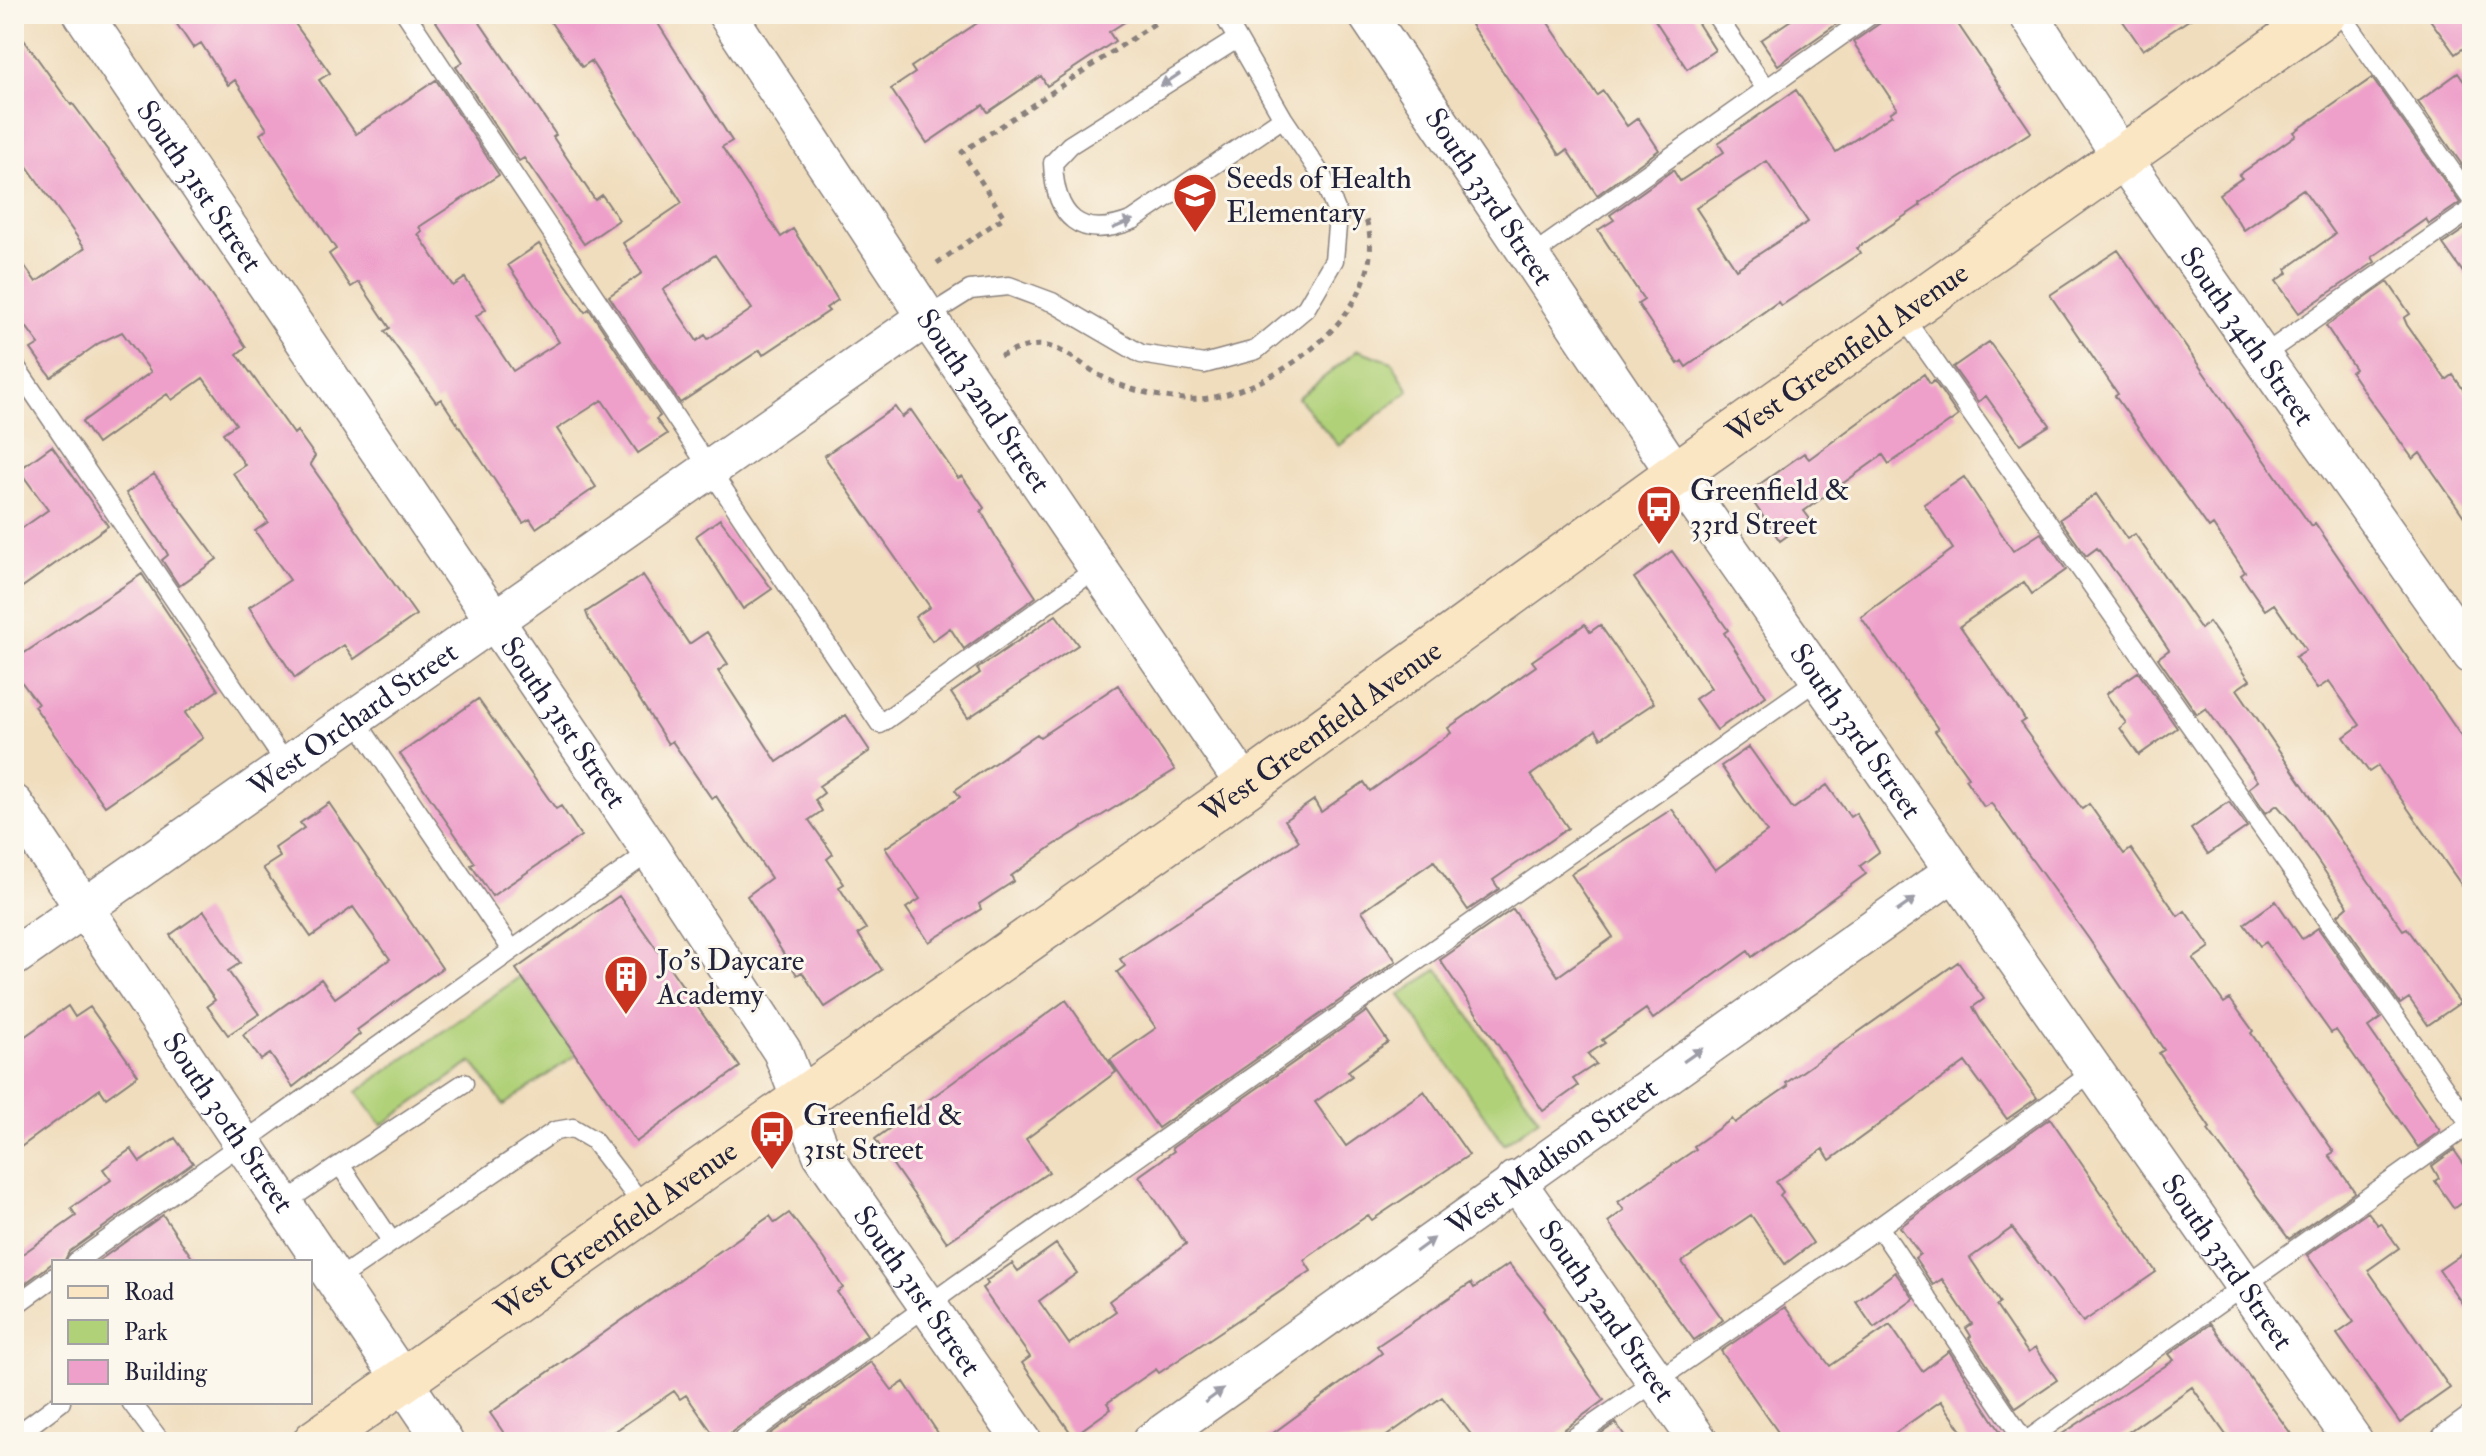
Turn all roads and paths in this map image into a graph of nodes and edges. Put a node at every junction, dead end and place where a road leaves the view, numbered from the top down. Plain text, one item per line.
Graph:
1 (83, 14) edge
2 (406, 14) edge
3 (727, 14) edge
4 (1169, 14) edge
5 (1223, 14) edge
6 (1367, 14) edge
7 (1715, 14) edge
8 (1872, 14) edge
9 (2028, 14) edge
10 (2324, 14) edge
11 (2341, 14) edge
12 (1237, 39) junction
13 (1766, 89) junction
14 (1283, 118) junction
15 (2123, 159) junction
16 (2472, 200) edge
17 (2472, 209) edge
18 (1531, 256) junction
19 (937, 263) dead end
20 (1902, 315) junction
21 (927, 317) junction
22 (2262, 356) junction
23 (14, 364) edge
24 (707, 470) junction
25 (1676, 474) junction
26 (1097, 568) junction
27 (495, 620) junction
28 (2472, 655) edge
29 (1820, 678) junction
30 (355, 719) junction
31 (288, 767) junction
32 (1246, 786) junction
33 (14, 804) edge
34 (651, 851) junction
35 (1954, 871) junction
36 (84, 907) junction
37 (512, 950) junction
38 (14, 957) edge
39 (2096, 1070) junction
40 (464, 1083) dead end
41 (799, 1099) junction
42 (2471, 1124) edge
43 (242, 1143) junction
44 (340, 1165) junction
45 (1515, 1180) junction
46 (283, 1204) junction
47 (645, 1208) junction
48 (1879, 1227) junction
49 (392, 1242) junction
50 (79, 1260) edge
51 (52, 1278) edge
52 (335, 1281) junction
53 (2247, 1285) junction
54 (927, 1305) junction
55 (14, 1306) edge
56 (1655, 1380) junction
57 (401, 1382) junction
58 (58, 1404) edge
59 (132, 1404) edge
60 (2472, 1426) edge
61 (14, 1437) edge
62 (161, 1442) edge
63 (315, 1442) edge
64 (444, 1442) edge
65 (739, 1442) edge
66 (1023, 1442) edge
67 (1151, 1442) edge
68 (1568, 1442) edge
69 (1699, 1442) edge
70 (2025, 1442) edge
71 (2354, 1442) edge
72 (2450, 1442) edge

1 - 27 street, South 31st Street
2 - 24 lane
3 - 21 street, South 32nd Street
4 - 19 path
5 - 12 lane
6 - 18 street, South 33rd Street
7 - 13 lane
8 - 13 lane
9 - 15 street, South 34th Street
10 - 15 main road, West Greenfield Avenue
11 - 16 lane
12 - 14 lane
12 -> 14 lane
13 - 18 lane
14 - 21 lane
15 - 20 main road, West Greenfield Avenue
15 - 22 street, South 34th Street
17 - 22 lane
18 - 25 street, South 33rd Street
20 - 25 main road, West Greenfield Avenue
20 - 42 lane
21 - 24 street, West Orchard Street
21 - 26 street, South 32nd Street
22 - 28 street, South 34th Street
23 - 31 lane
24 - 26 lane
24 - 27 street, West Orchard Street
25 - 29 street, South 33rd Street
25 - 32 main road, West Greenfield Avenue
26 - 32 street, South 32nd Street
27 - 30 street, West Orchard Street
27 - 34 street, South 31st Street
29 - 35 street, South 33rd Street
29 - 54 lane
30 - 31 street, West Orchard Street
30 - 37 lane
31 - 36 street, West Orchard Street
32 - 41 main road, West Greenfield Avenue
33 - 36 street, South 30th Street
34 - 37 lane
34 - 41 street, South 31st Street
35 - 39 street, South 33rd Street
45 -> 35 street, West Madison Street
36 - 38 street, West Orchard Street
36 - 43 street, South 30th Street
37 - 43 lane
39 - 48 lane
39 - 53 street, South 33rd Street
40 - 44 lane
41 - 47 main road, West Greenfield Avenue
41 - 54 street, South 31st Street
42 - 53 lane
43 - 46 street, South 30th Street
43 - 50 lane
44 - 46 lane
44 - 49 lane
45 - 56 street, South 32nd Street
67 -> 45 street, West Madison Street
46 - 52 street, South 30th Street
47 - 49 lane
47 - 57 main road, West Greenfield Avenue
48 - 56 lane
48 - 70 lane
49 - 52 lane
51 - 55 lane
52 - 57 street, South 30th Street
53 - 70 lane
53 - 71 street, South 33rd Street
54 - 65 lane
54 - 66 street, South 31st Street
56 - 68 lane
56 - 69 street, South 32nd Street
57 - 63 main road, West Greenfield Avenue
57 - 64 street, South 30th Street
58 - 61 lane
59 - 62 lane
60 - 72 street

